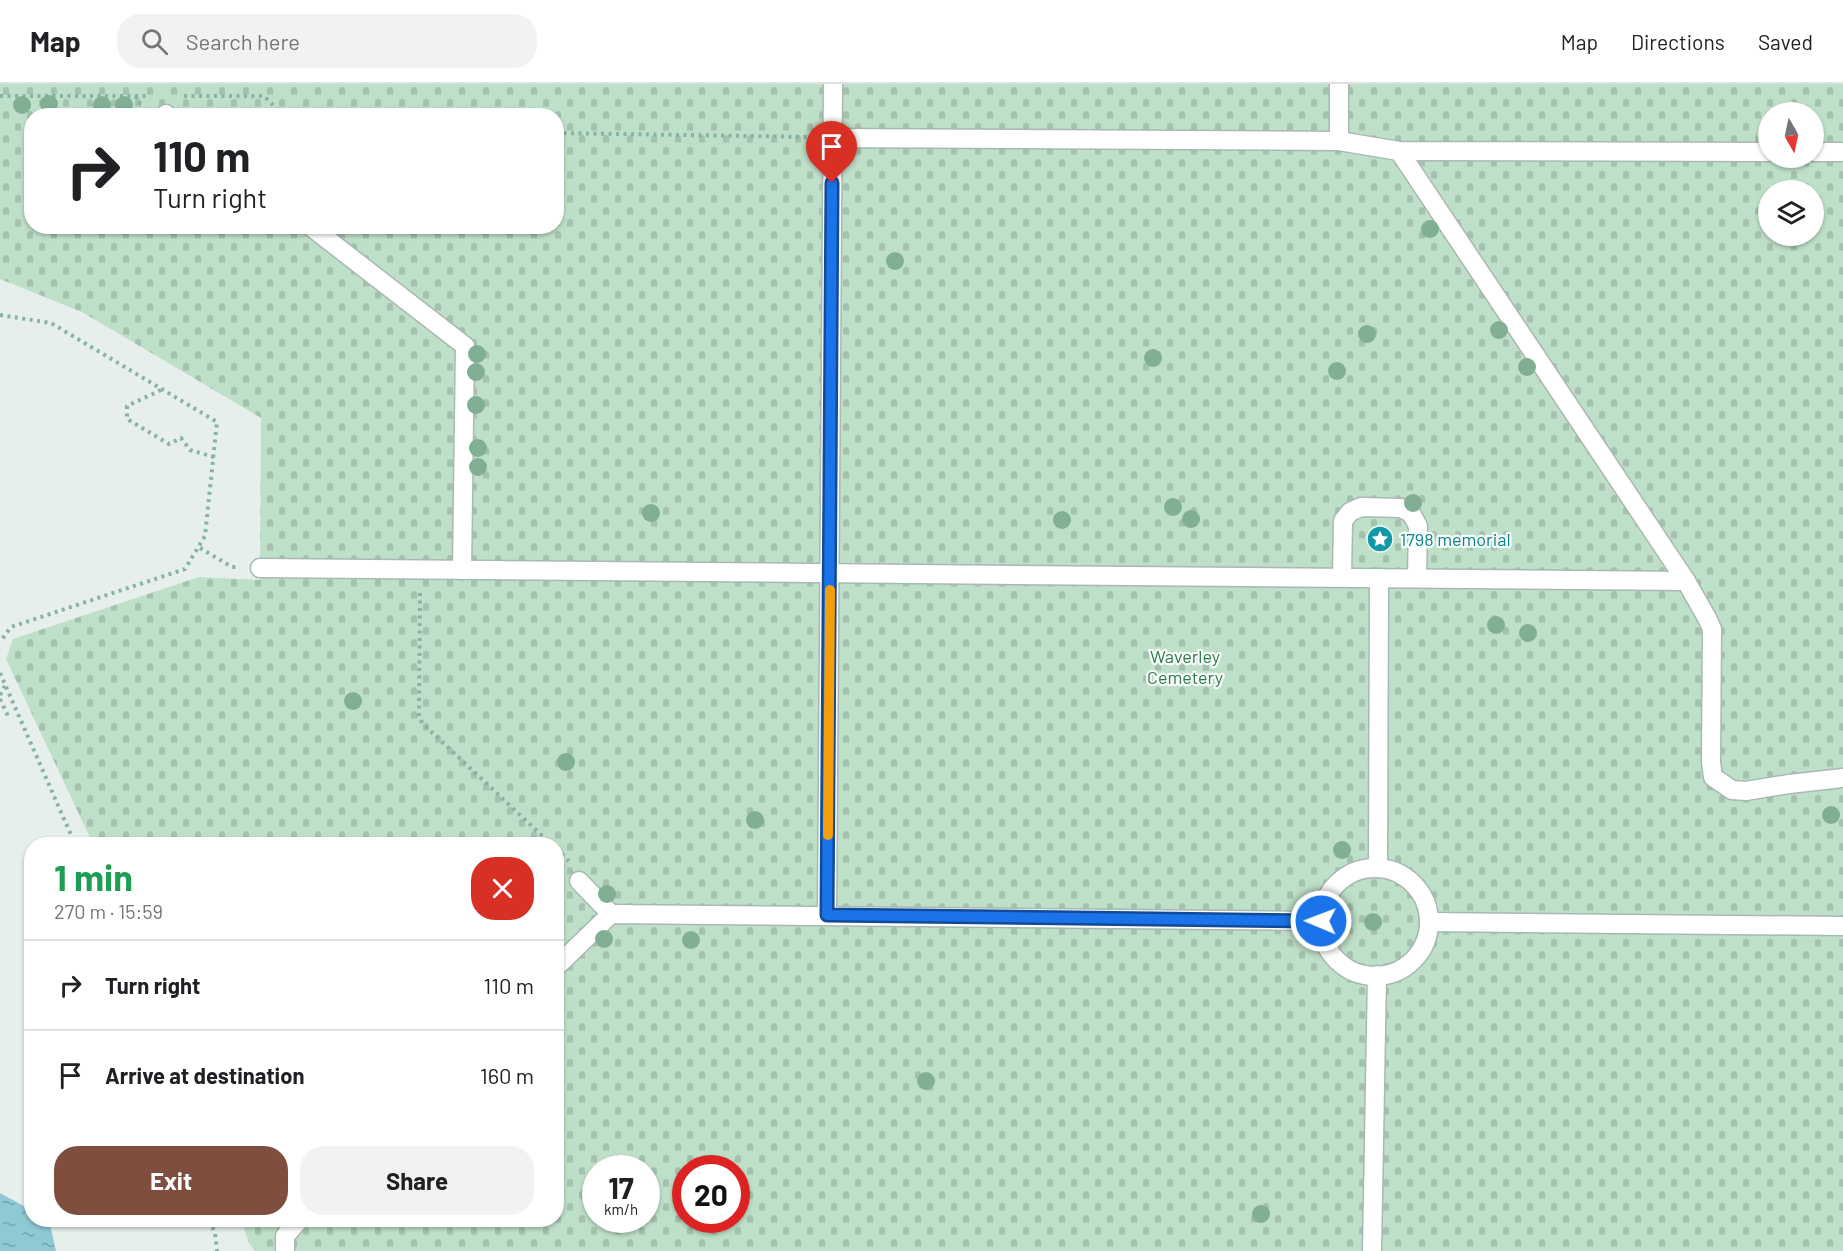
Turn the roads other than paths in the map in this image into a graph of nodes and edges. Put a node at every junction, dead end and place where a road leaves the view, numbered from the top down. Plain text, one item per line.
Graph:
1 (833, 84) edge
2 (1338, 84) edge
3 (832, 138) junction
4 (1339, 141) junction
5 (1399, 151) junction
6 (1758, 152) edge
7 (1824, 152) edge
8 (1843, 152) edge
9 (320, 234) edge
10 (260, 568) road end
11 (462, 570) junction
12 (831, 573) junction
13 (1342, 577) junction
14 (1379, 578) junction
15 (1418, 578) junction
16 (1686, 581) junction
17 (1843, 778) edge
18 (1378, 868) junction
19 (579, 881) dead end
20 (611, 914) junction
21 (827, 915) junction
22 (1321, 921) junction
23 (1429, 922) junction
24 (1843, 926) edge
25 (564, 959) edge
26 (1377, 975) junction
27 (293, 1227) edge
28 (285, 1251) edge
29 (1372, 1251) edge

1 - 3 lane
2 - 4 lane
3 - 4 lane
3 - 12 lane
4 - 5 lane
5 - 6 lane
5 - 16 lane
7 - 8 lane
9 - 11 lane
10 - 11 lane
11 - 12 lane
12 - 13 lane
12 - 21 lane
13 - 14 lane
13 - 15 lane
14 - 15 lane
14 - 18 lane
15 - 16 lane
16 - 17 lane
18 - 22 lane
18 - 23 lane
19 - 20 lane
20 - 21 lane
20 - 25 lane
21 - 22 lane
22 - 26 lane
23 - 24 lane
23 - 26 lane
26 - 29 lane
27 - 28 lane

